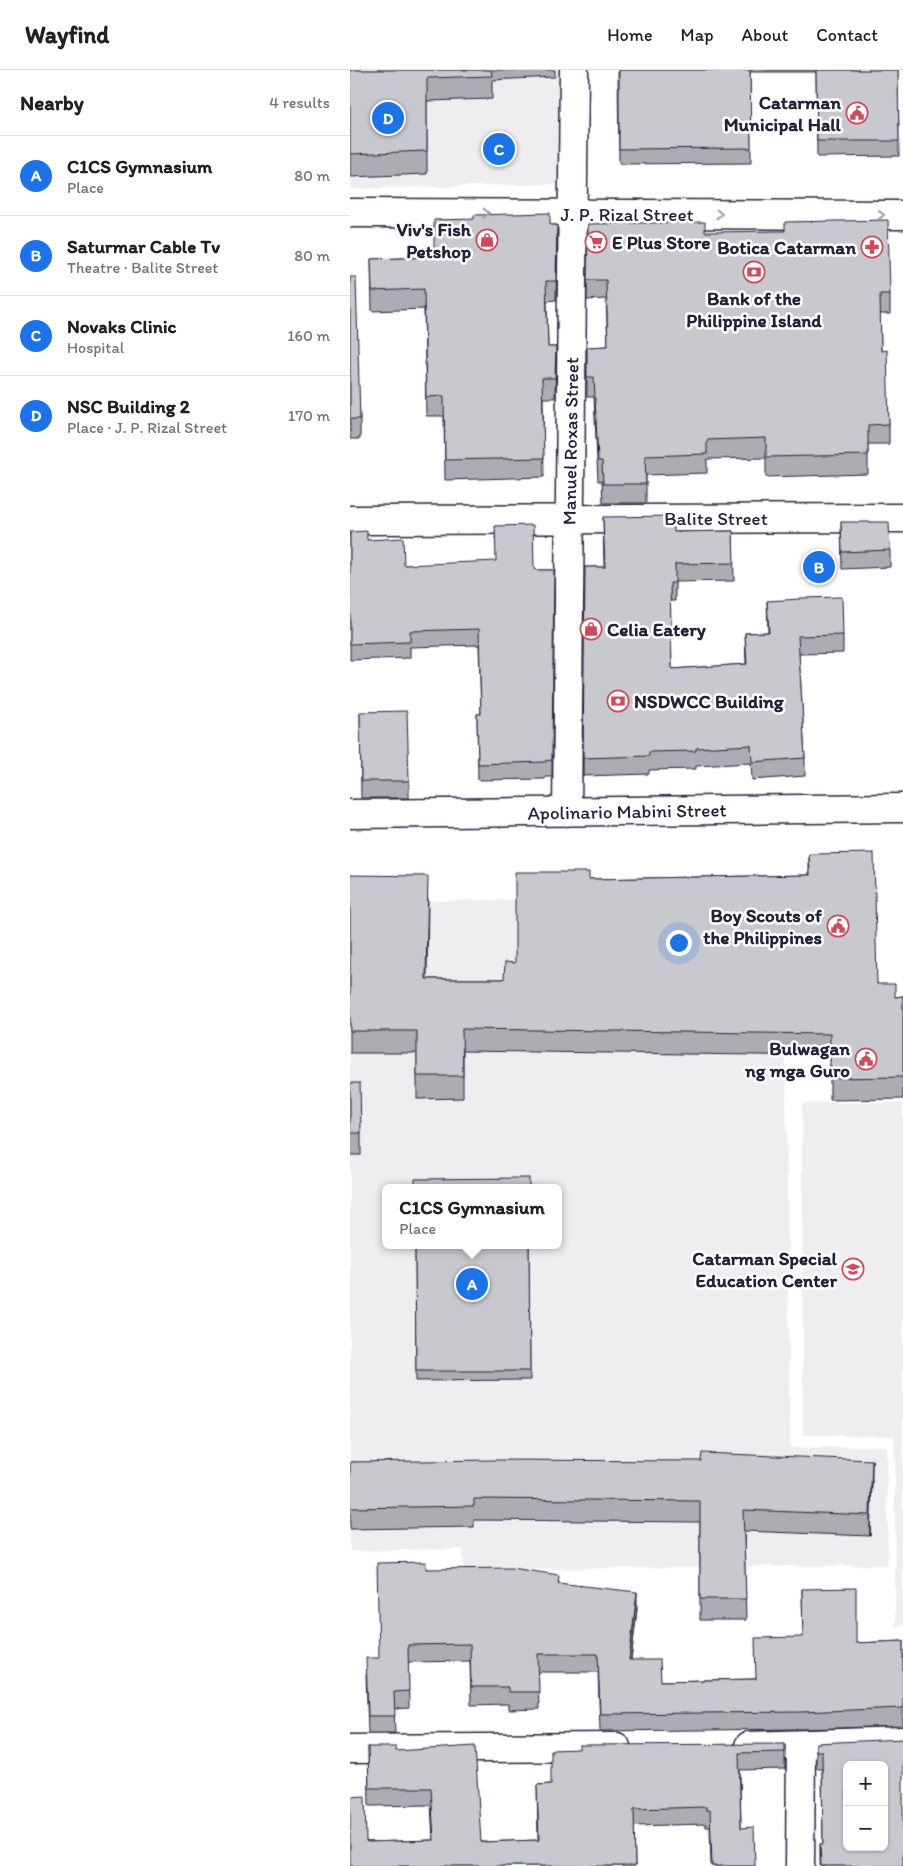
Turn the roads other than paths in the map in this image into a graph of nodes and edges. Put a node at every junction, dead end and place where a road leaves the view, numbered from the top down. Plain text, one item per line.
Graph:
1 (574, 70) edge
2 (350, 213) edge
3 (573, 214) junction
4 (903, 215) edge
5 (570, 518) junction
6 (903, 518) edge
7 (350, 520) edge
8 (903, 808) edge
9 (566, 812) junction
10 (350, 814) edge
11 (903, 1741) edge
12 (802, 1745) junction
13 (644, 1746) edge
14 (723, 1746) edge
15 (350, 1749) edge
16 (800, 1866) edge

1 - 3 street, Manuel Roxas Street
2 -> 3 street, J. P. Rizal Street
3 -> 4 street, J. P. Rizal Street
3 - 5 street, Manuel Roxas Street
5 - 6 street, Balite Street
5 - 7 street, Balite Street
5 - 9 street, Manuel Roxas Street
8 - 9 street, Apolinario Mabini Street
9 - 10 street, Apolinario Mabini Street
11 - 12 street
12 - 14 street
12 - 16 street
13 - 15 street

